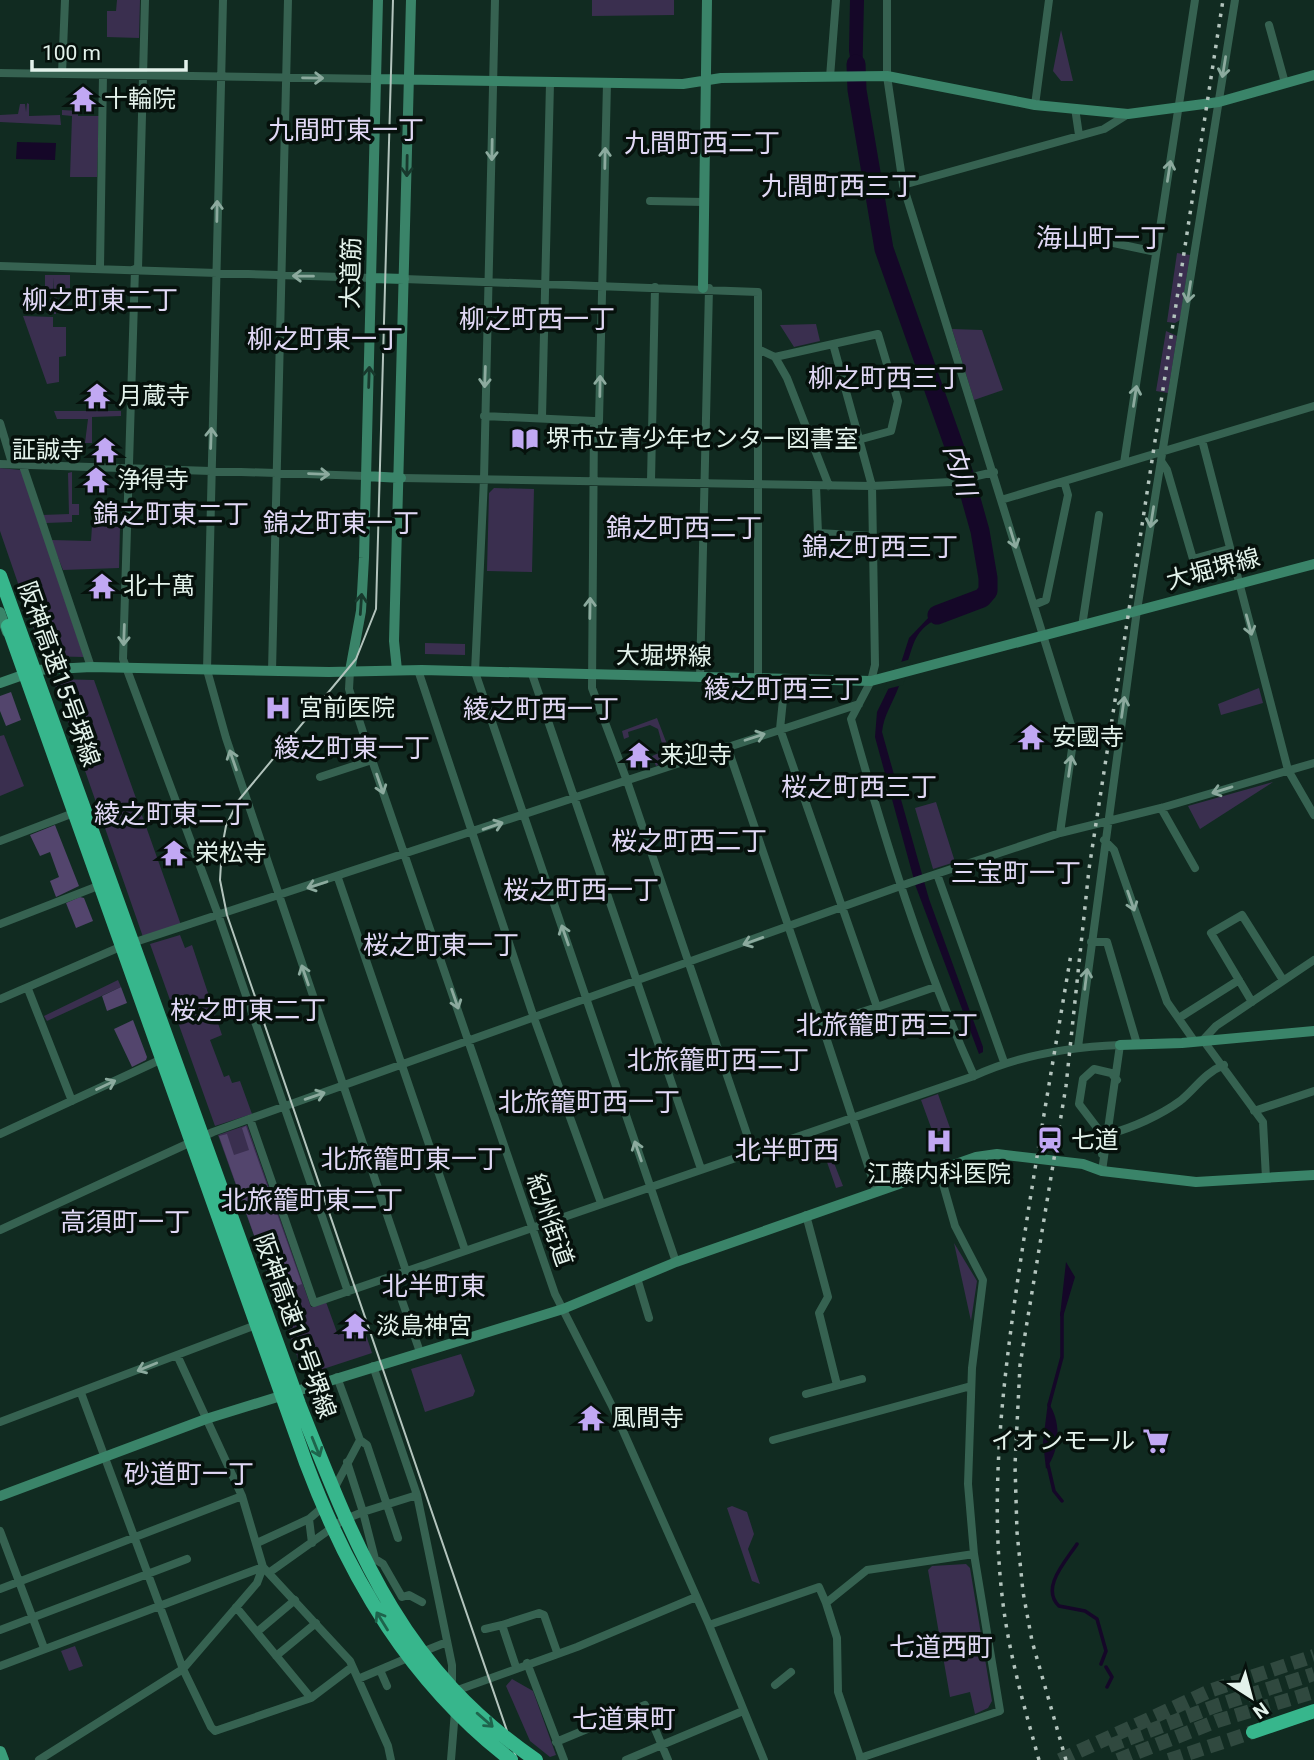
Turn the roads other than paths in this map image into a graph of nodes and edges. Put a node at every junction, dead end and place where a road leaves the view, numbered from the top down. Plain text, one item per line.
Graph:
1 (65, 0) edge
2 (145, 0) edge
3 (223, 0) edge
4 (288, 0) edge
5 (378, 0) edge
6 (411, 0) edge
7 (495, 0) edge
8 (707, 0) edge
9 (836, 0) edge
10 (887, 0) edge
11 (1049, 0) edge
12 (1195, 0) edge
13 (1235, 0) edge
14 (1269, 25) dead end
15 (0, 73) edge
16 (62, 74) junction
17 (103, 75) junction
18 (144, 75) junction
19 (1314, 75) edge
20 (220, 76) junction
21 (834, 76) junction
22 (887, 76) junction
23 (286, 77) junction
24 (377, 79) junction
25 (409, 80) junction
26 (705, 80) junction
27 (494, 82) junction
28 (550, 83) junction
29 (607, 83) junction
30 (1286, 83) junction
31 (1219, 102) junction
32 (1035, 105) junction
33 (1180, 107) junction
34 (1075, 108) junction
35 (1128, 114) junction
36 (1079, 135) junction
37 (903, 185) junction
38 (650, 201) dead end
39 (705, 202) junction
40 (1104, 241) dead end
41 (1156, 251) junction
42 (0, 266) edge
43 (100, 267) junction
44 (136, 269) junction
45 (216, 272) junction
46 (279, 275) junction
47 (372, 278) junction
48 (404, 279) junction
49 (488, 282) junction
50 (544, 284) junction
51 (602, 286) junction
52 (655, 287) junction
53 (706, 288) junction
54 (833, 344) junction
55 (760, 350) junction
56 (775, 357) junction
57 (1314, 406) edge
58 (484, 416) junction
59 (542, 417) junction
60 (594, 421) junction
61 (0, 423) edge
62 (858, 440) junction
63 (1202, 440) junction
64 (1162, 456) junction
65 (17, 463) junction
66 (1125, 463) junction
67 (0, 464) edge
68 (128, 468) junction
69 (210, 471) junction
70 (994, 472) junction
71 (275, 473) junction
72 (366, 476) junction
73 (401, 478) junction
74 (484, 479) junction
75 (592, 480) junction
76 (651, 481) junction
77 (1064, 481) junction
78 (707, 484) junction
79 (760, 485) junction
80 (816, 486) junction
81 (829, 486) junction
82 (872, 486) junction
83 (1001, 500) junction
84 (1099, 515) dead end
85 (871, 536) junction
86 (1229, 549) junction
87 (1314, 564) edge
88 (0, 567) edge
89 (0, 576) edge
90 (1238, 584) junction
91 (0, 603) edge
92 (1034, 605) junction
93 (1137, 610) junction
94 (0, 612) edge
95 (1082, 626) junction
96 (1044, 636) junction
97 (91, 667) junction
98 (125, 667) junction
99 (37, 670) junction
100 (207, 670) junction
101 (397, 670) junction
102 (418, 670) junction
103 (272, 671) junction
104 (350, 671) junction
105 (475, 672) junction
106 (532, 674) junction
107 (22, 675) junction
108 (589, 676) junction
109 (700, 678) junction
110 (758, 678) junction
111 (785, 680) junction
112 (872, 681) junction
113 (0, 683) edge
114 (859, 704) junction
115 (780, 729) junction
116 (727, 747) junction
117 (372, 760) junction
118 (1314, 763) edge
119 (1288, 770) junction
120 (320, 777) dead end
121 (627, 781) junction
122 (575, 799) junction
123 (1161, 808) junction
124 (71, 814) junction
125 (1314, 815) edge
126 (524, 816) junction
127 (1106, 823) junction
128 (472, 833) junction
129 (1060, 833) junction
130 (1104, 840) junction
131 (0, 841) edge
132 (405, 855) junction
133 (1195, 868) dead end
134 (937, 874) junction
135 (338, 878) junction
136 (905, 885) junction
137 (98, 886) junction
138 (279, 897) junction
139 (841, 908) junction
140 (219, 917) junction
141 (0, 923) edge
142 (789, 928) junction
143 (1091, 942) junction
144 (135, 944) junction
145 (120, 947) junction
146 (1314, 960) edge
147 (689, 964) junction
148 (1238, 980) junction
149 (1283, 980) junction
150 (636, 983) junction
151 (935, 987) junction
152 (28, 989) junction
153 (0, 999) edge
154 (586, 1000) junction
155 (1252, 1002) junction
156 (877, 1007) junction
157 (534, 1018) junction
158 (1179, 1018) junction
159 (822, 1026) junction
160 (1314, 1031) edge
161 (470, 1041) junction
162 (1199, 1041) junction
163 (1137, 1044) junction
164 (1121, 1045) junction
165 (1078, 1047) junction
166 (162, 1059) junction
167 (1004, 1062) junction
168 (401, 1065) junction
169 (1224, 1065) junction
170 (974, 1076) junction
171 (1117, 1080) junction
172 (343, 1086) junction
173 (1314, 1091) edge
174 (72, 1101) junction
175 (284, 1108) junction
176 (1113, 1108) junction
177 (1254, 1111) junction
178 (851, 1117) junction
179 (1093, 1118) junction
180 (250, 1119) junction
181 (0, 1134) edge
182 (1109, 1134) junction
183 (205, 1136) junction
184 (192, 1144) junction
185 (753, 1152) junction
186 (701, 1170) junction
187 (939, 1170) junction
188 (1102, 1171) junction
189 (1314, 1175) edge
190 (1266, 1178) junction
191 (650, 1186) junction
192 (876, 1190) junction
193 (601, 1203) junction
194 (806, 1215) junction
195 (532, 1227) junction
196 (0, 1230) edge
197 (466, 1250) junction
198 (676, 1262) junction
199 (406, 1271) junction
200 (393, 1275) junction
201 (637, 1278) junction
202 (348, 1292) junction
203 (564, 1309) junction
204 (649, 1318) dead end
205 (256, 1325) junction
206 (420, 1352) junction
207 (177, 1355) junction
208 (373, 1366) junction
209 (337, 1377) junction
210 (862, 1379) dead end
211 (837, 1385) junction
212 (971, 1386) junction
213 (295, 1390) junction
214 (81, 1393) junction
215 (282, 1394) junction
216 (806, 1394) dead end
217 (206, 1419) junction
218 (0, 1422) edge
219 (360, 1440) junction
220 (773, 1440) dead end
221 (105, 1455) junction
222 (347, 1462) junction
223 (417, 1495) junction
224 (0, 1496) edge
225 (242, 1496) junction
226 (388, 1504) junction
227 (363, 1512) junction
228 (309, 1519) junction
229 (0, 1531) edge
230 (135, 1537) junction
231 (398, 1538) dead end
232 (257, 1543) junction
233 (312, 1543) junction
234 (974, 1554) junction
235 (187, 1559) dead end
236 (266, 1569) junction
237 (150, 1573) junction
238 (20, 1581) junction
239 (0, 1588) edge
240 (696, 1597) junction
241 (295, 1600) junction
242 (422, 1602) dead end
243 (826, 1603) junction
244 (161, 1604) junction
245 (236, 1607) junction
246 (33, 1618) junction
247 (316, 1623) junction
248 (502, 1625) junction
249 (709, 1625) junction
250 (485, 1629) dead end
251 (0, 1630) edge
252 (257, 1632) junction
253 (447, 1642) junction
254 (44, 1648) junction
255 (557, 1652) junction
256 (276, 1656) junction
257 (527, 1663) junction
258 (0, 1666) edge
259 (352, 1667) junction
260 (516, 1667) junction
261 (183, 1669) junction
262 (380, 1670) junction
263 (791, 1672) dead end
264 (358, 1679) junction
265 (775, 1685) dead end
266 (387, 1686) dead end
267 (453, 1692) junction
268 (311, 1698) junction
269 (743, 1711) junction
270 (1314, 1711) edge
271 (1253, 1732) tunnel mouth
272 (556, 1742) junction
273 (662, 1745) junction
274 (0, 1752) edge
275 (762, 1759) edge
276 (860, 1759) edge
277 (3, 1760) edge
278 (39, 1760) edge
279 (391, 1760) edge
280 (451, 1760) edge
281 (511, 1760) edge
282 (536, 1760) edge
283 (564, 1760) edge
284 (626, 1760) edge
285 (668, 1760) edge

1 - 16 street
2 - 18 street
3 - 20 street
4 - 23 street
5 - 24 street, 大道筋
6 - 25 street
7 - 27 street
8 - 26 street
9 - 21 street
10 - 22 street
11 - 32 street
12 - 33 street
13 -> 31 street
14 - 30 street
15 - 16 street
16 - 17 street
17 - 18 street
17 - 43 street
18 - 20 street
18 - 44 street
19 - 30 street
20 - 23 street
45 -> 20 street
21 - 22 street
21 - 26 street
22 - 32 street
22 - 37 street
23 -> 24 street
23 - 46 street
24 - 25 street
24 - 47 street, 大道筋
25 - 27 street
25 -> 48 street
26 - 29 street
26 - 39 street
27 - 28 street
27 -> 49 street
28 - 29 street
28 - 50 street
51 -> 29 street
30 - 31 street
31 - 33 street
31 -> 64 street
32 - 34 street
33 - 35 street
41 -> 33 street
34 - 35 street
34 - 36 street
35 - 36 street
36 - 37 street
37 - 70 street
38 - 39 street
39 - 53 street
40 - 41 street
66 -> 41 street
42 - 43 street
43 - 44 street
44 - 45 street
44 - 68 street
45 - 46 street
69 -> 45 street
47 -> 46 street
46 - 71 street
47 - 48 street
72 -> 47 street, 大道筋
48 - 49 street
48 - 73 street
49 - 50 street
49 -> 58 street
50 - 51 street
50 - 59 street
51 - 52 street
60 -> 51 street
52 - 53 street
52 - 76 street
53 - 55 street
53 - 78 street
54 - 56 street
54 - 62 street
54 - 62 street
55 - 56 street
55 - 79 street
56 - 81 street
57 - 63 street
58 - 59 street
58 - 74 street
59 - 60 street
60 - 75 street
61 - 65 street
62 - 82 street
63 - 64 street
63 - 86 street
64 - 66 street
64 - 86 street
64 -> 93 street
65 - 67 street
65 - 68 street
65 - 97 street
66 - 77 street
68 - 69 street
68 -> 98 street
69 - 71 street
69 - 100 street
70 - 82 street
70 - 83 street
71 -> 72 street
71 - 103 street
72 - 73 street
104 -> 72 street, 大道筋
73 - 74 street
73 - 101 street
74 - 75 street
74 - 105 street
75 - 76 street
108 -> 75 street
76 - 78 street
77 - 83 street
77 - 92 street
78 - 79 street
78 - 109 street
79 - 80 street
79 - 110 street
80 - 81 street
80 - 85 street
81 - 82 street
82 - 85 street
83 -> 92 street
84 - 95 street
85 - 112 street
86 - 90 street
87 - 90 street, 大堀堺線
88 - 99 street
89 -> 282 highway, 阪神高速15号堺線, bridge
90 - 93 street, 大堀堺線
90 -> 119 street
281 -> 91 highway, 阪神高速15号堺線, bridge
92 - 96 street
93 - 95 street, 大堀堺線
127 -> 93 street
94 - 107 street
95 - 96 street, 大堀堺線
96 - 112 street, 大堀堺線
129 -> 96 street
97 - 98 street, 大堀堺線
97 - 99 street, 大堀堺線
98 - 100 street, 大堀堺線
98 - 140 street
99 - 107 street, 大堀堺線
99 - 144 street
100 - 103 street, 大堀堺線
138 -> 100 street
101 - 102 street, 大堀堺線
101 - 104 street, 大堀堺線
102 - 105 street, 大堀堺線
102 - 128 street
103 - 104 street, 大堀堺線
104 - 117 street, 紀州街道
105 - 106 street, 大堀堺線
105 - 126 street
106 - 108 street, 大堀堺線
106 - 122 street
107 - 113 street, 大堀堺線
107 - 124 street
108 - 109 street, 大堀堺線
108 - 121 street
109 - 110 street, 大堀堺線
110 - 111 street, 大堀堺線
111 - 112 street, 大堀堺線
111 - 115 street
112 - 114 street
114 - 115 street
114 - 136 street
116 -> 115 street
115 - 139 street
116 - 121 street
116 - 142 street
117 - 120 street
117 -> 132 street, 紀州街道
118 - 119 street
119 -> 123 street
119 - 125 street
121 - 122 street
121 - 147 street
122 - 126 street
122 - 150 street
123 - 127 street
123 - 133 street
124 - 131 street
124 - 137 street
128 -> 126 street
154 -> 126 street
127 - 129 street
127 - 130 street
128 - 132 street
128 - 157 street
129 - 134 street
130 - 143 street
130 -> 158 street
132 - 135 street
132 -> 161 street, 紀州街道
134 - 136 street
134 - 167 street
135 -> 138 street
135 - 168 street
136 - 139 street
136 - 151 street
137 - 141 street
137 - 145 street
138 - 140 street
172 -> 138 street
139 - 142 street
139 - 156 street
140 - 144 street
140 - 175 street
142 -> 147 street
142 - 159 street
143 - 163 street
165 -> 143 street
144 - 145 street
144 - 183 street
145 - 152 street
145 - 166 street
146 - 149 street
147 - 150 street
147 - 185 street
148 - 149 street
148 - 155 street
148 - 158 street
149 - 155 street
150 - 154 street
150 - 186 street
151 - 156 street
151 - 170 street
152 - 153 street
152 - 174 street
154 - 157 street
191 -> 154 street
155 - 162 street
156 - 159 street
157 - 161 street
157 - 193 street
158 - 162 street
159 - 178 street
160 - 162 street
161 - 168 street
161 - 195 street, 紀州街道
162 - 163 street
162 - 169 street
163 - 164 street
164 - 165 street
164 - 171 street
165 - 167 street
174 -> 166 street
166 - 184 street
167 - 170 street
168 - 172 street
168 - 197 street
169 - 177 street
169 - 182 street
170 - 178 street
171 - 176 street
171 - 179 street
175 -> 172 street
172 - 199 street
173 - 177 street
174 - 181 street
175 - 180 street
175 - 202 street
176 - 179 street
176 - 182 street
177 - 190 street
178 - 185 street
178 - 192 street
179 - 188 street
180 - 183 street
180 - 202 street
182 - 188 street
183 - 184 street
183 - 213 street
184 - 196 street
184 - 205 street
185 - 186 street
186 - 191 street
187 - 188 street
187 - 192 street
187 - 212 street
188 - 190 street
189 - 190 street
191 - 193 street
191 - 198 street
192 - 194 street
193 - 195 street
194 - 198 street
194 - 211 street
195 - 197 street
195 - 203 street, 紀州街道
197 - 199 street
198 - 201 street
199 - 200 street
200 - 202 street
200 - 206 street
201 - 203 street
201 - 204 street
203 - 206 street
203 - 240 street, 紀州街道
205 - 207 street
205 - 215 street
206 - 208 street
207 -> 214 street
207 - 217 street
208 - 209 street
208 - 223 street
209 - 213 street
209 - 219 street
210 - 211 street
211 - 216 street
212 - 220 street
212 - 234 street
213 - 215 street
214 - 218 street
214 - 221 street
215 - 217 street
217 - 221 street
217 - 225 street
219 - 222 street
219 - 226 street
221 - 224 street
221 - 230 street
222 - 227 street
222 - 228 street
223 - 226 street
223 - 253 street
225 - 230 street
225 - 232 street
226 - 227 street
226 - 231 street
227 - 233 street
227 - 242 street
228 - 232 street
228 - 233 street
229 - 238 street
230 - 237 street
230 - 238 street
232 - 236 street
233 - 236 street
234 - 243 street
234 - 276 street
235 - 237 street
236 - 241 street
236 - 244 street
236 - 245 street
237 - 244 street
237 - 246 street
238 - 239 street
238 - 246 street
240 - 249 street, 紀州街道
240 - 255 street
241 - 247 street
241 - 252 street
243 - 249 street
243 - 276 street
244 - 254 street
244 - 261 street
245 - 252 street
245 - 261 street
246 - 251 street
246 - 254 street
247 - 256 street
247 - 259 street
248 - 250 street
248 - 255 street
248 - 260 street
249 - 269 street, 紀州街道
252 - 256 street
253 - 262 street
253 - 267 street
254 - 258 street
255 - 257 street
256 - 268 street
257 - 260 street
257 - 272 street
259 - 264 street
259 - 268 street
260 - 267 street
261 - 268 street
261 - 278 street
262 - 264 street
262 - 266 street
263 - 265 street
264 - 279 street
267 - 280 street
269 - 273 street
269 - 275 street, 紀州街道
270 - 271 highway
272 - 273 street
272 - 283 street
273 - 284 street
273 - 285 street
274 - 277 main road

